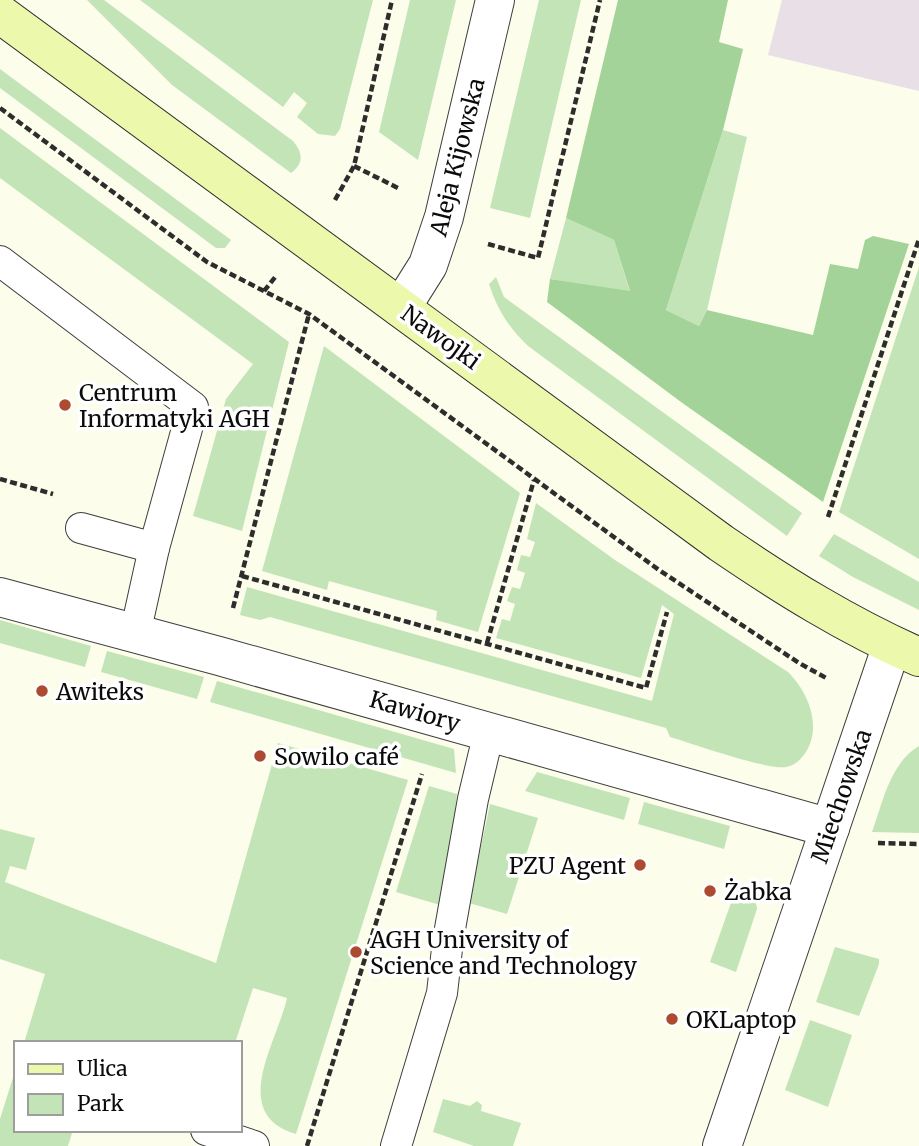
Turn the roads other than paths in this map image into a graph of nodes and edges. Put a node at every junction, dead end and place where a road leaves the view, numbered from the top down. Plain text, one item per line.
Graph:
1 (495, 0) edge
2 (0, 14) edge
3 (0, 261) edge
4 (401, 308) junction
5 (81, 528) dead end
6 (154, 548) junction
7 (0, 597) edge
8 (135, 634) junction
9 (906, 651) edge
10 (489, 732) junction
11 (830, 828) junction
12 (212, 1132) edge
13 (254, 1146) edge
14 (397, 1146) edge
15 (722, 1146) edge

1 - 4 street, Aleja Kijowska
2 - 4 main road, Nawojki
3 - 6 lane
4 - 9 main road, Nawojki
5 - 6 lane
6 - 8 lane
7 - 8 street, Kawiory
8 - 10 street, Kawiory
9 - 11 street, Miechowska
10 - 11 street, Kawiory
10 - 14 lane
11 - 15 street, Miechowska
12 - 13 lane

